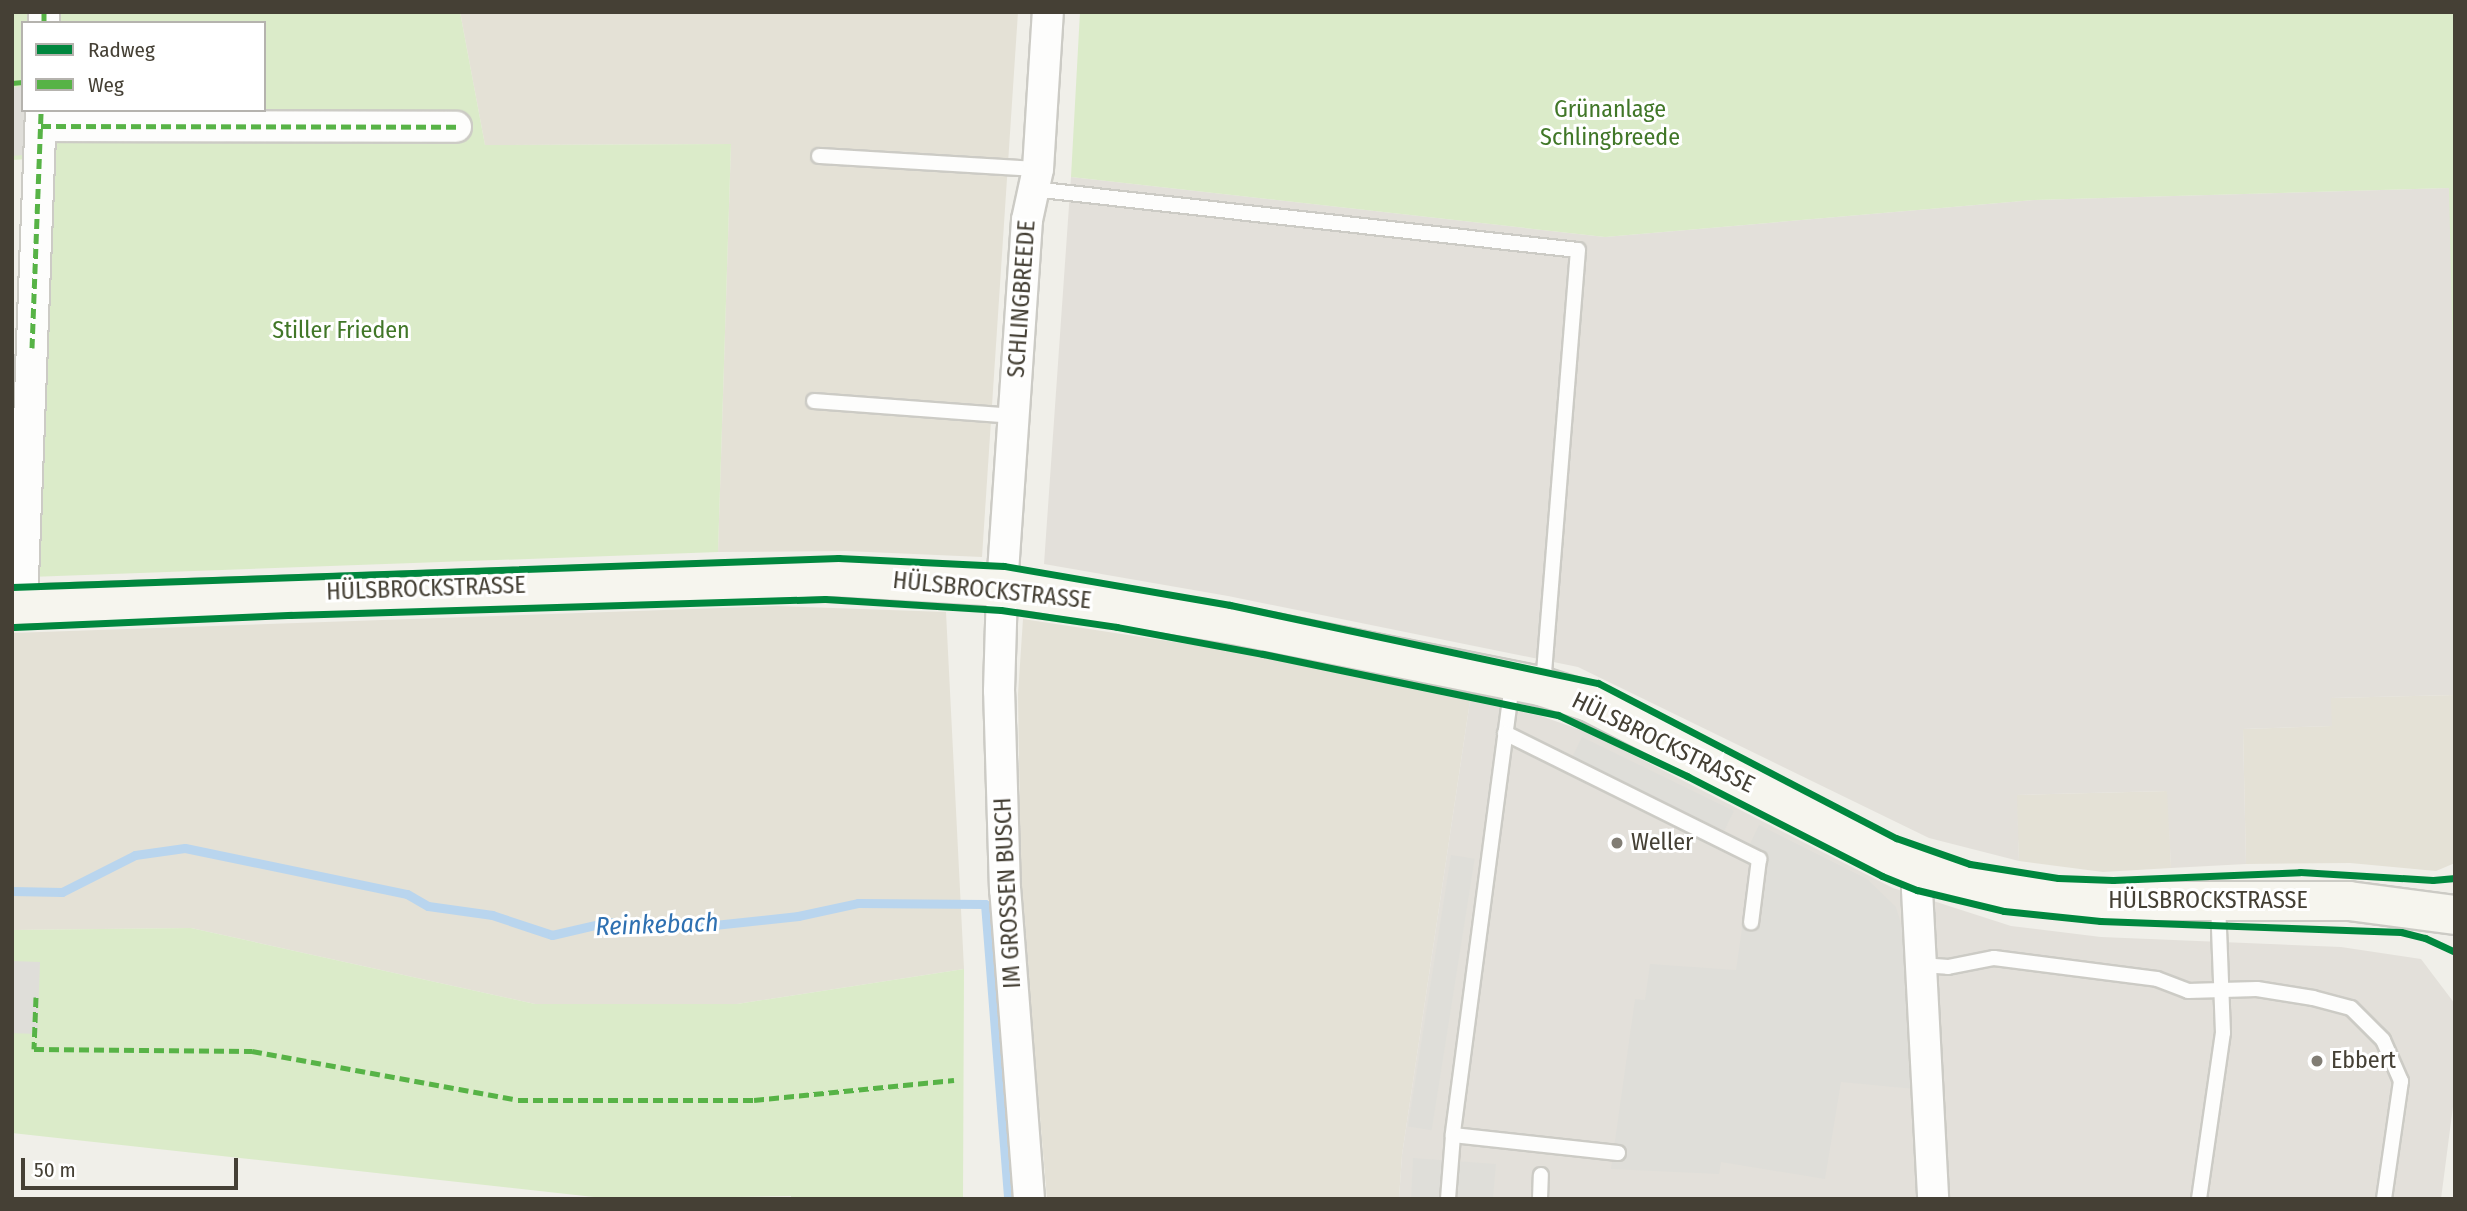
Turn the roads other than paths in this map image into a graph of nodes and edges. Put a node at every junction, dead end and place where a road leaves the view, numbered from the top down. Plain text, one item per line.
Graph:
1 (1048, 12) edge
2 (41, 118) edge
3 (456, 127) dead end
4 (819, 156) dead end
5 (1035, 179) junction
6 (814, 401) dead end
7 (1014, 416) junction
8 (1002, 587) junction
9 (17, 605) edge
10 (1528, 684) junction
11 (1505, 733) junction
12 (1921, 870) junction
13 (2218, 900) junction
14 (2455, 915) edge
15 (1751, 923) dead end
16 (1921, 965) junction
17 (2221, 992) junction
18 (1453, 1135) junction
19 (1618, 1153) dead end
20 (1541, 1175) dead end
21 (1029, 1199) edge
22 (1448, 1199) edge
23 (1540, 1199) edge
24 (1933, 1199) edge
25 (2199, 1199) edge
26 (2384, 1199) edge

1 - 5 street, SCHLINGBREEDE
2 - 3 street
2 - 9 street
4 - 5 lane
5 - 7 street, SCHLINGBREEDE
5 - 10 lane
6 - 7 lane
7 - 8 street, SCHLINGBREEDE
8 - 9 street, HÜLSBROCKSTRASSE
8 - 10 street, HÜLSBROCKSTRASSE
8 - 21 street, IM GROSSEN BUSCH
10 - 11 lane
10 - 12 street, HÜLSBROCKSTRASSE
11 - 15 lane
11 - 18 lane
12 - 13 street, HÜLSBROCKSTRASSE
12 - 16 street
13 - 14 street, HÜLSBROCKSTRASSE
13 - 17 lane
16 - 17 lane
16 - 24 street
17 - 25 lane
17 - 26 lane
18 - 19 lane
18 - 22 lane
20 - 23 lane

